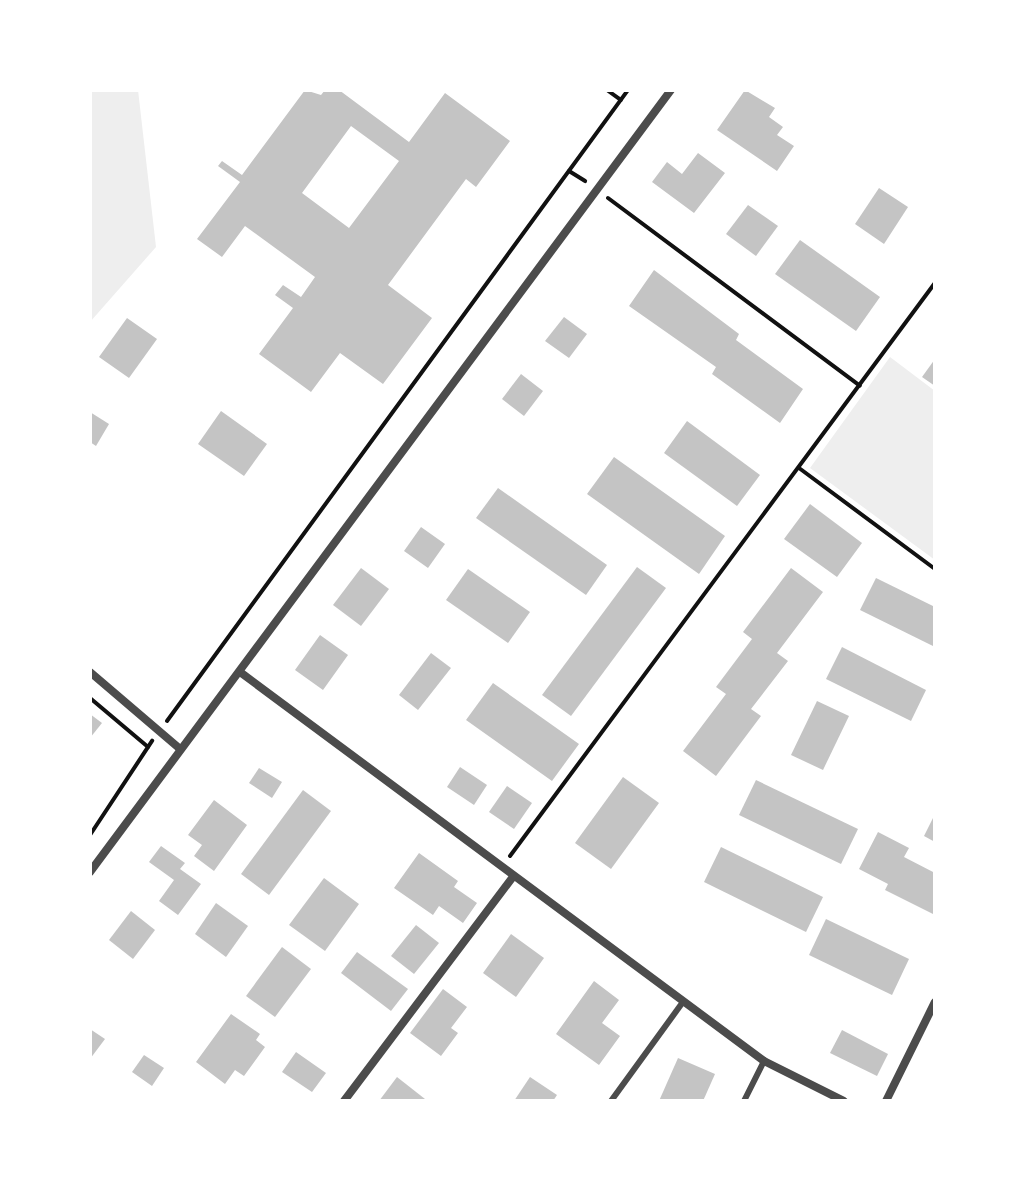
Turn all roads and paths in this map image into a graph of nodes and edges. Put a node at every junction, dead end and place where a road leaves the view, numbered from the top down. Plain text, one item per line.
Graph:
1 (607, 90) edge
2 (628, 90) edge
3 (671, 90) edge
4 (621, 100) junction
5 (569, 171) junction
6 (597, 190) junction
7 (935, 283) edge
8 (860, 386) junction
9 (799, 468) junction
10 (935, 569) edge
11 (90, 672) edge
12 (240, 672) junction
13 (90, 698) edge
14 (159, 732) junction
15 (148, 747) junction
16 (179, 748) junction
17 (90, 835) edge
18 (501, 867) junction
19 (90, 872) edge
20 (513, 877) junction
21 (683, 1002) junction
22 (935, 1002) edge
23 (764, 1061) junction
24 (344, 1101) edge
25 (611, 1101) edge
26 (744, 1101) edge
27 (844, 1101) edge
28 (886, 1101) edge

1 - 4 path
2 - 4 path
3 - 6 street
4 - 5 path
5 - 6 path
5 - 14 path
6 - 8 path
6 - 12 street
7 - 8 path
8 - 9 path
9 - 10 path
9 - 18 path
11 - 14 street
12 - 16 street
12 - 18 street
13 - 15 path
14 - 15 path
14 - 16 street
15 - 17 path
16 - 19 street
18 - 20 street
20 - 21 street
20 - 24 street
21 - 23 street
21 - 25 lane
22 - 28 street
23 - 26 lane
23 - 27 street

